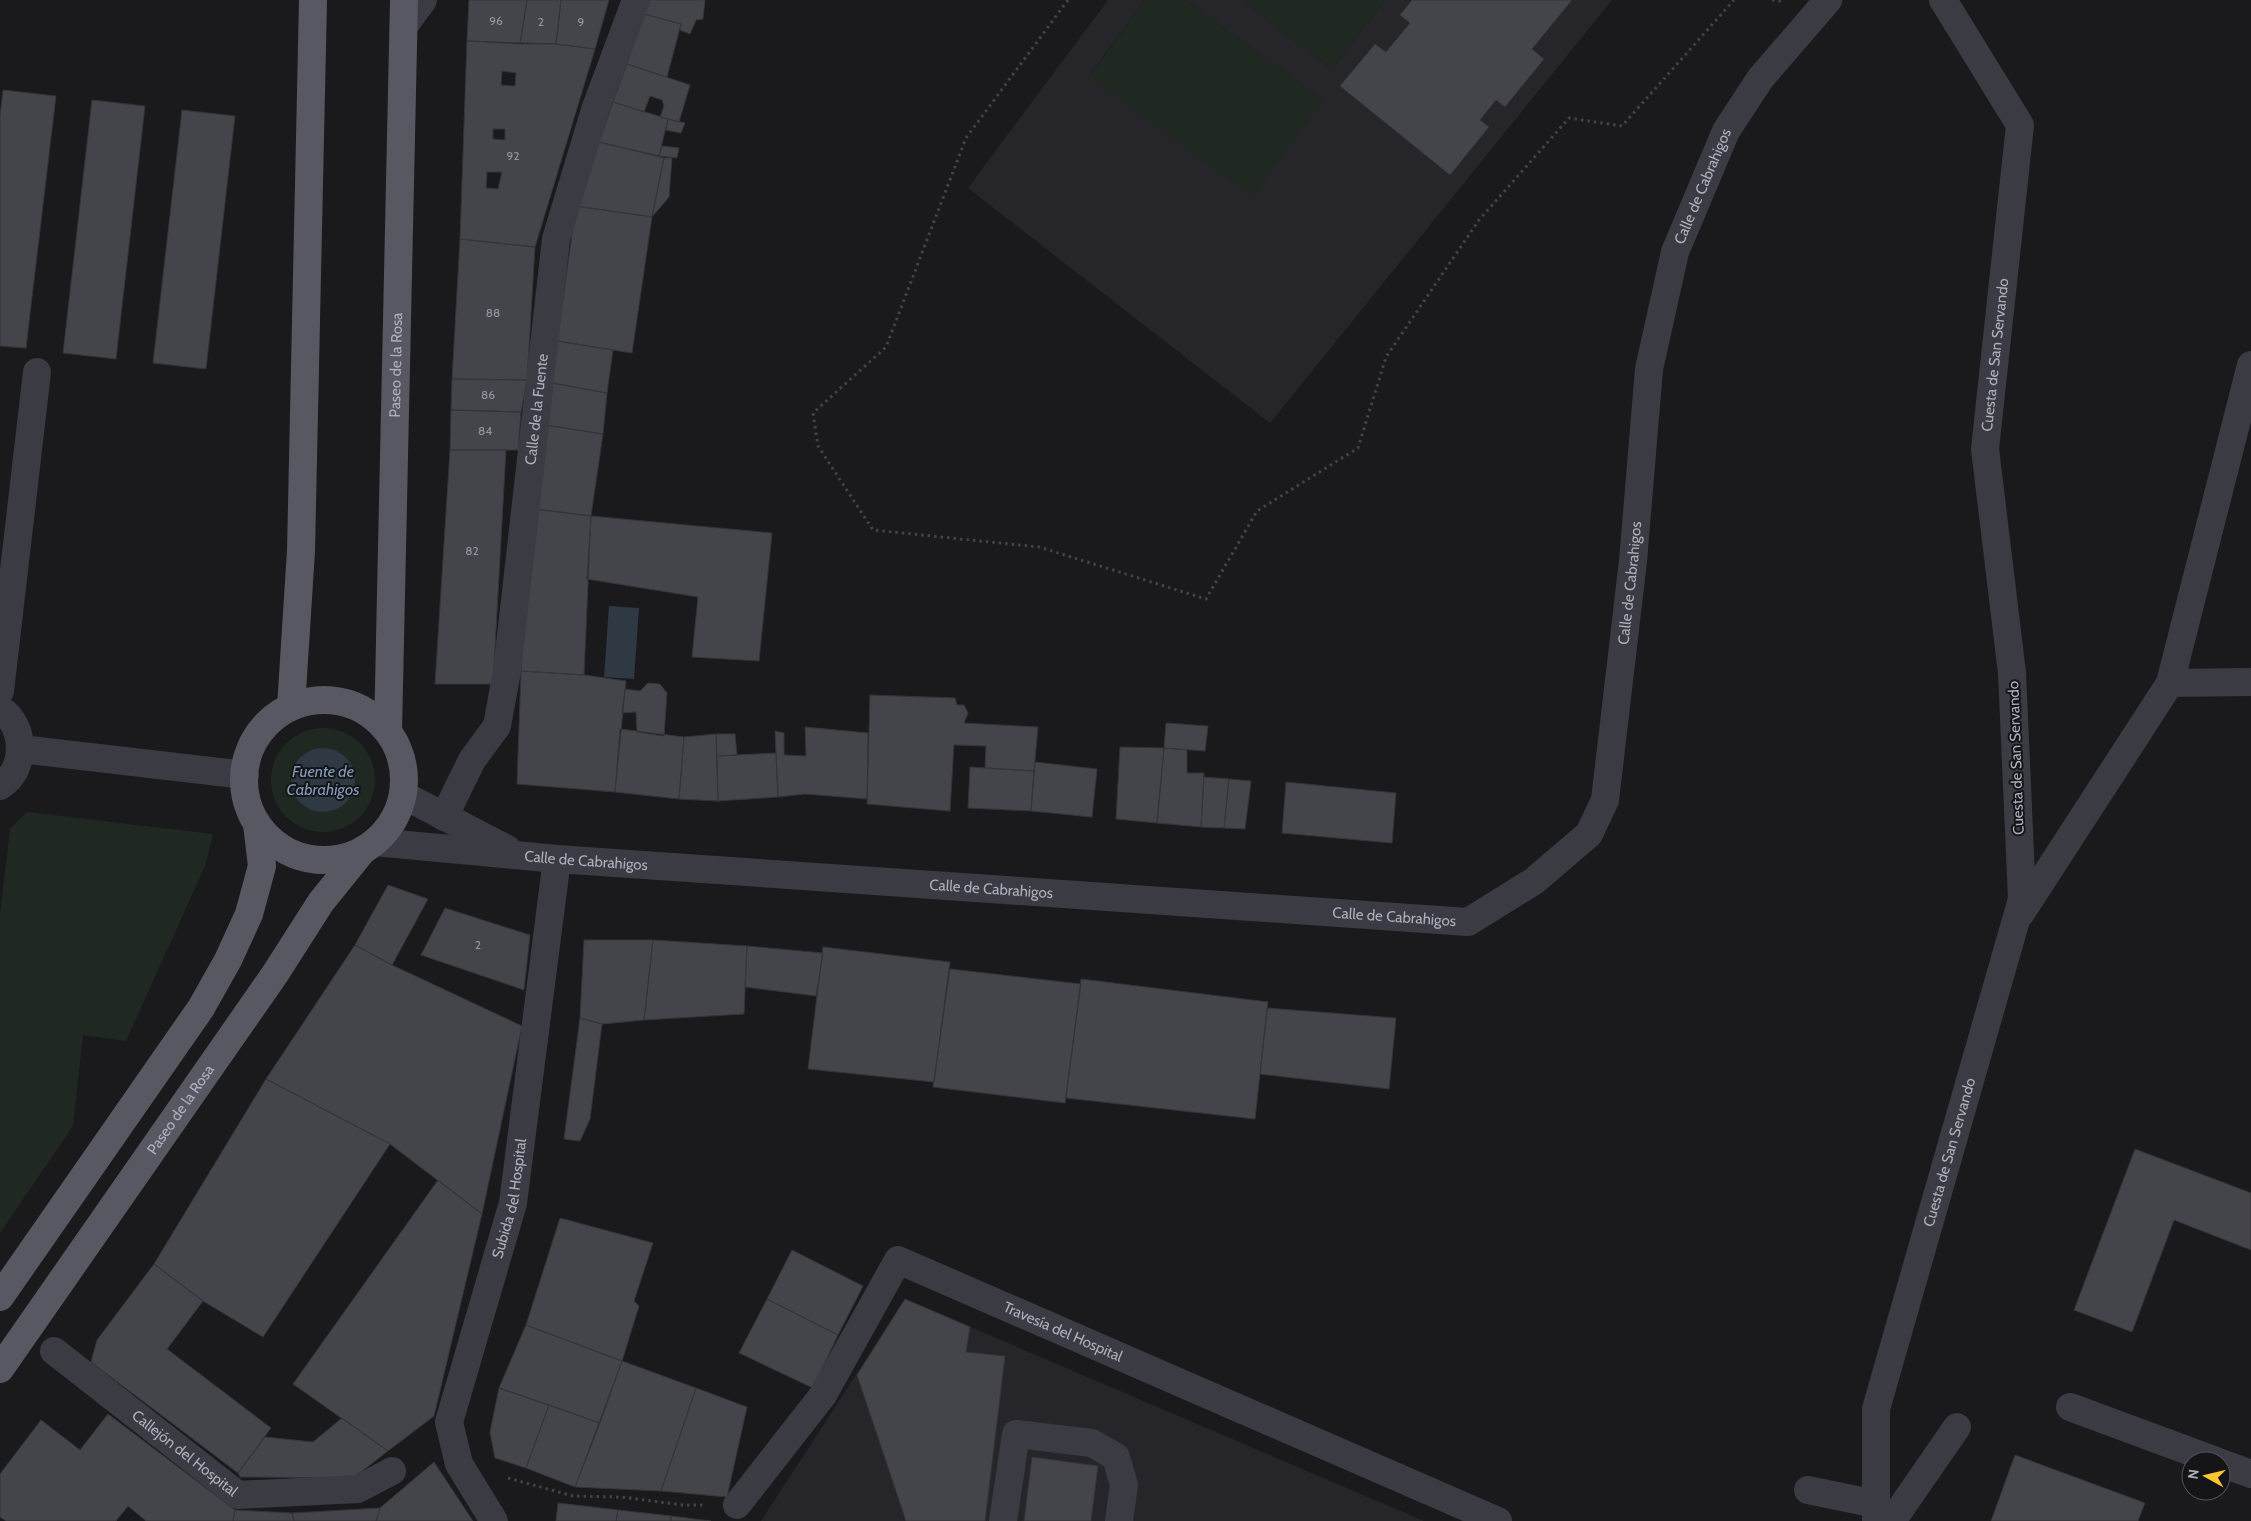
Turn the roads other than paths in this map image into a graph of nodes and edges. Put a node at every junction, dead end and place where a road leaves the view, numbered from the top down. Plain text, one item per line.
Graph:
1 (313, 0) edge
2 (423, 0) edge
3 (636, 0) edge
4 (1828, 0) edge
5 (1942, 0) edge
6 (404, 13) edge
7 (2251, 366) edge
8 (37, 372) dead end
9 (2251, 682) edge
10 (2170, 683) junction
11 (0, 691) edge
12 (291, 707) junction
13 (0, 709) edge
14 (388, 731) junction
15 (21, 749) junction
16 (245, 775) junction
17 (0, 786) edge
18 (403, 794) junction
19 (444, 817) junction
20 (257, 824) junction
21 (369, 846) junction
22 (519, 855) junction
23 (557, 859) junction
24 (2016, 921) junction
25 (0, 1297) edge
26 (54, 1351) dead end
27 (0, 1369) edge
28 (2070, 1406) dead end
29 (1957, 1427) dead end
30 (2189, 1451) edge
31 (2231, 1467) edge
32 (392, 1471) dead end
33 (2251, 1474) edge
34 (1808, 1490) dead end
35 (737, 1505) road end
36 (1881, 1515) edge
37 (494, 1521) edge
38 (1003, 1521) edge
39 (1119, 1521) edge
40 (1498, 1521) edge

1 - 12 main road
2 - 6 street
3 - 19 street, Calle de la Fuente
4 - 23 street, Calle de Cabrahigos
5 - 24 street, Cuesta de San Servando
6 - 14 main road, Paseo de la Rosa
7 - 10 street
8 - 11 street
9 - 10 street
10 - 24 street
12 - 14 main road, Paseo de la Rosa
12 - 16 main road, Paseo de la Rosa
13 - 15 street
14 - 18 main road, Paseo de la Rosa
15 - 16 street
15 - 17 street
16 - 20 main road, Paseo de la Rosa
18 - 19 street
18 - 21 main road, Paseo de la Rosa
19 - 22 street
20 - 21 main road, Paseo de la Rosa
20 - 25 main road, Paseo de la Rosa
21 - 22 street, Calle de Cabrahigos
21 - 27 main road, Paseo de la Rosa
22 - 23 street, Calle de Cabrahigos
23 - 37 street, Subida del Hospital
24 - 36 street, Cuesta de San Servando
26 - 32 street, Callejón del Hospital
28 - 30 street
29 - 36 street
31 - 33 street
34 - 36 street
35 - 40 street, Travesía del Hospital
38 - 39 street

